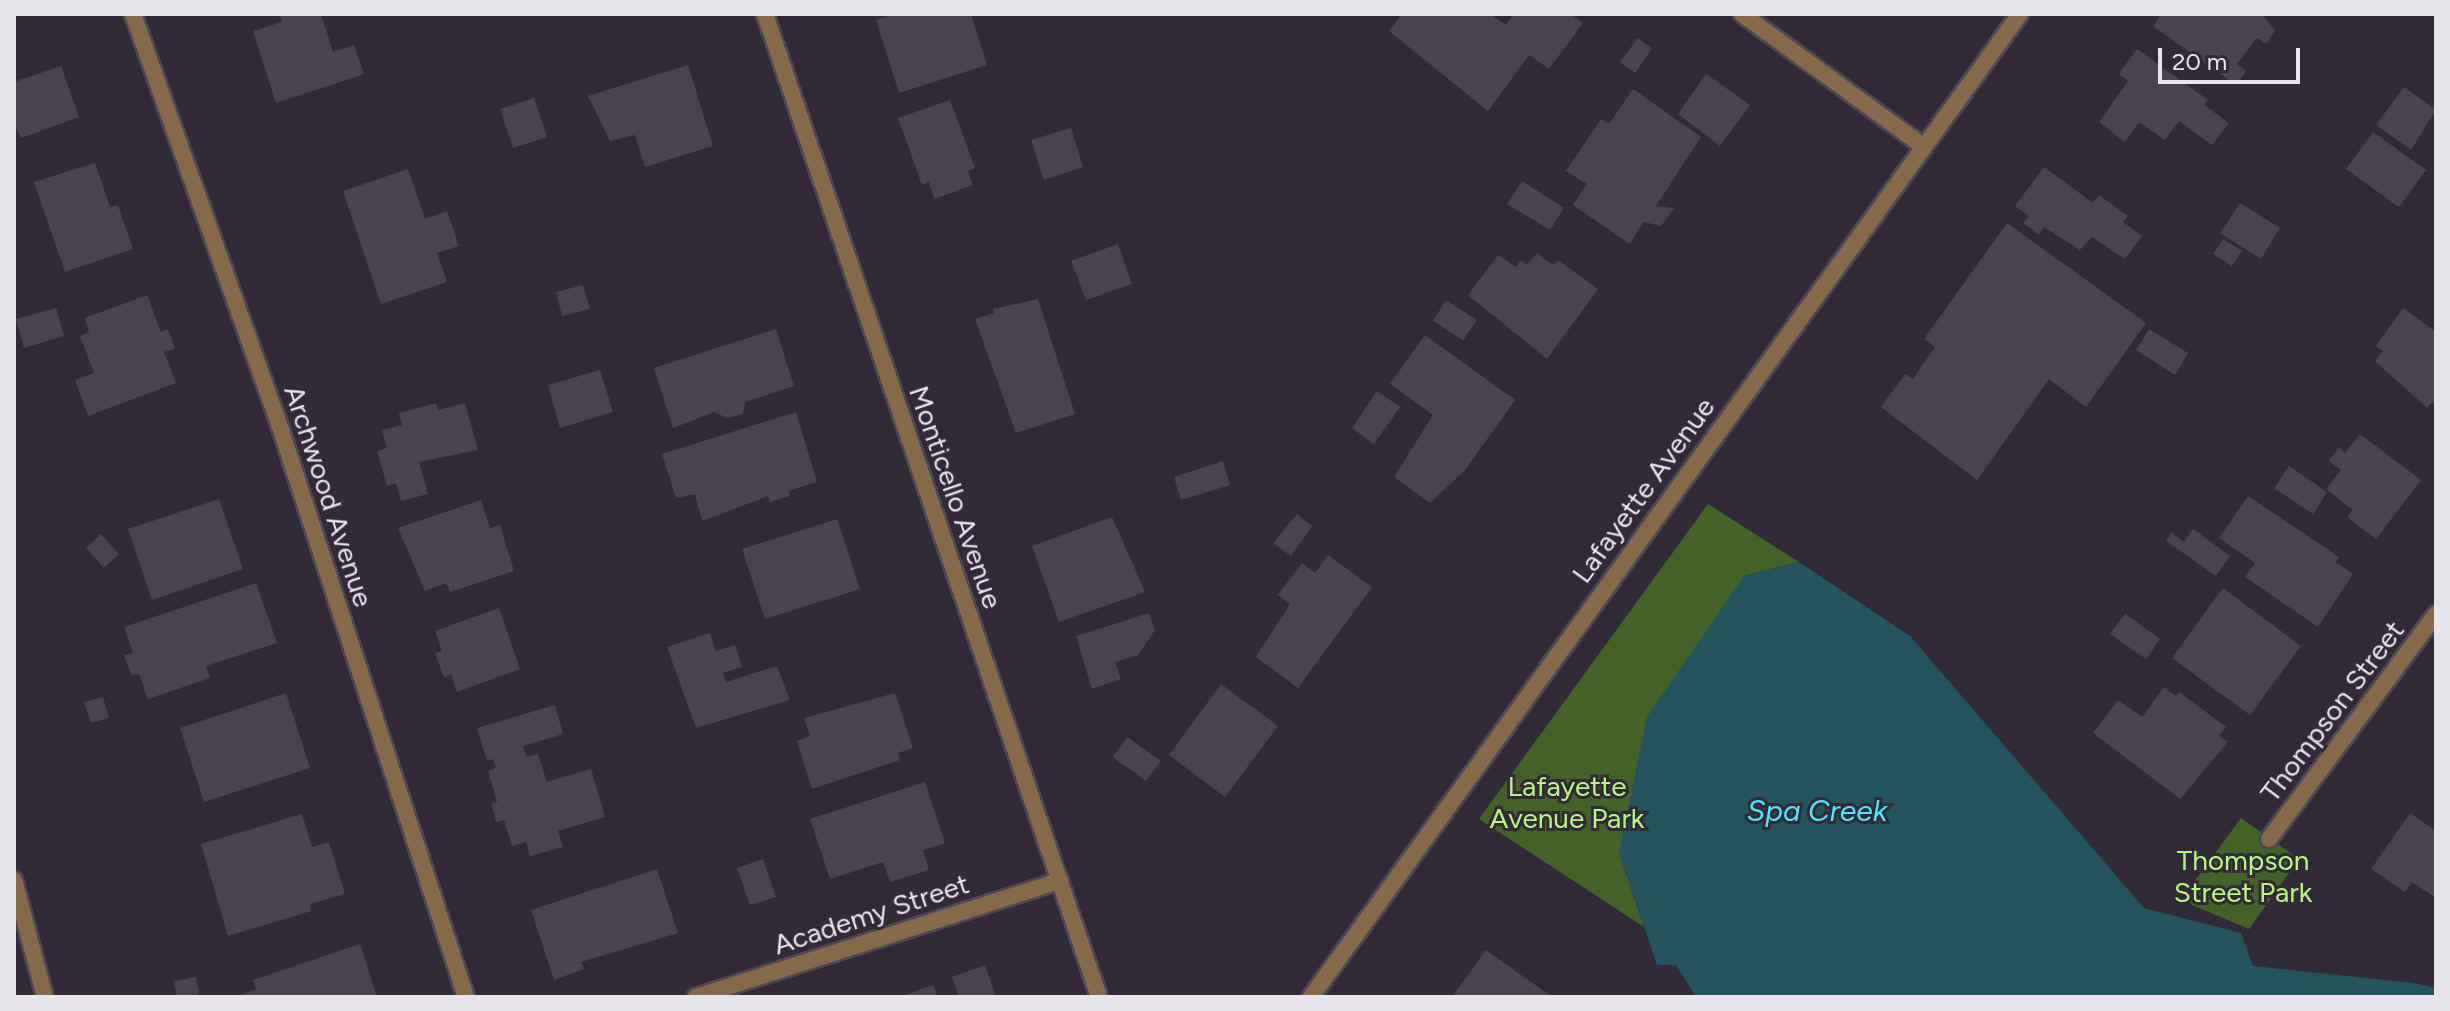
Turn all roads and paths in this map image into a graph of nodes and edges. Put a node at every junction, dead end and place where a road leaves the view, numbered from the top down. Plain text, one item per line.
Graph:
1 (133, 14) edge
2 (765, 14) edge
3 (1742, 14) edge
4 (2020, 14) edge
5 (1923, 146) junction
6 (2436, 614) edge
7 (2269, 839) dead end
8 (14, 880) edge
9 (1060, 881) junction
10 (45, 997) edge
11 (466, 997) edge
12 (696, 997) edge
13 (1099, 997) edge
14 (1311, 997) edge

1 - 11 street, Archwood Avenue
2 - 9 street, Monticello Avenue
3 - 5 street
4 - 5 street, Lafayette Avenue
5 - 14 street, Lafayette Avenue
6 - 7 street, Thompson Street
8 - 10 street
9 - 12 street, Academy Street
9 - 13 street, Monticello Avenue

